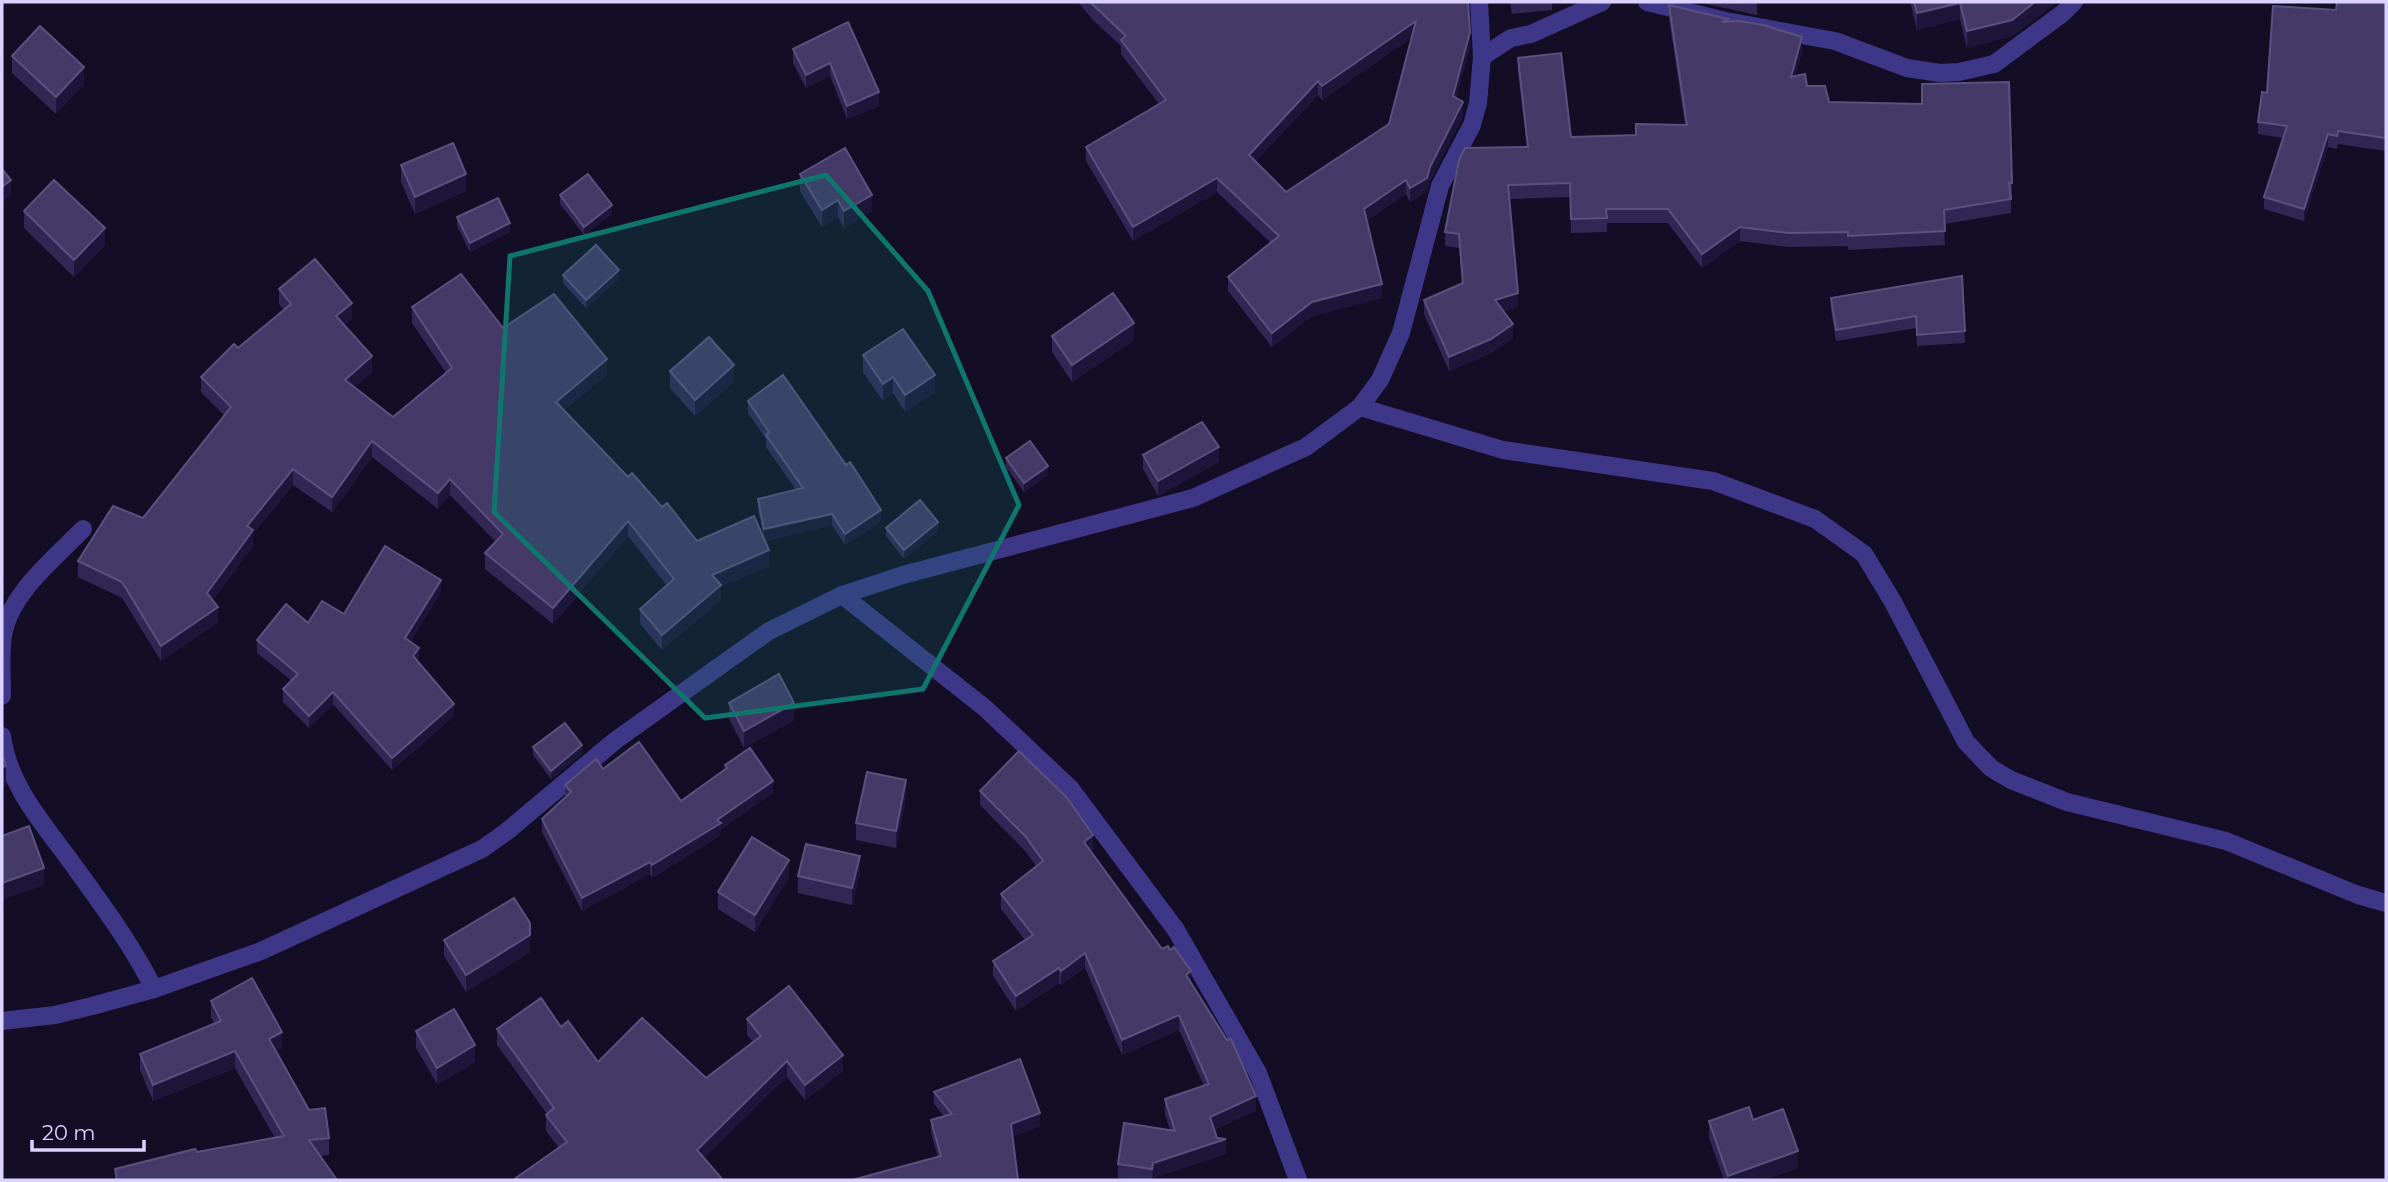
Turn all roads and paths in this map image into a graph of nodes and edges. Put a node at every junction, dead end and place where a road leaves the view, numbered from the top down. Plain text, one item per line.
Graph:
1 (1479, 2) edge
2 (1602, 2) edge
3 (1647, 2) edge
4 (2074, 2) edge
5 (1482, 57) junction
6 (1360, 407) junction
7 (83, 529) dead end
8 (842, 595) junction
9 (2, 696) edge
10 (2, 736) edge
11 (2386, 903) edge
12 (154, 989) junction
13 (2, 1021) edge
14 (1298, 1180) edge

1 - 5 street
2 - 5 street
3 - 4 street
5 - 6 street
6 - 8 street
6 - 11 street
7 - 9 street
8 - 12 street
8 - 14 street
10 - 12 street
12 - 13 street

